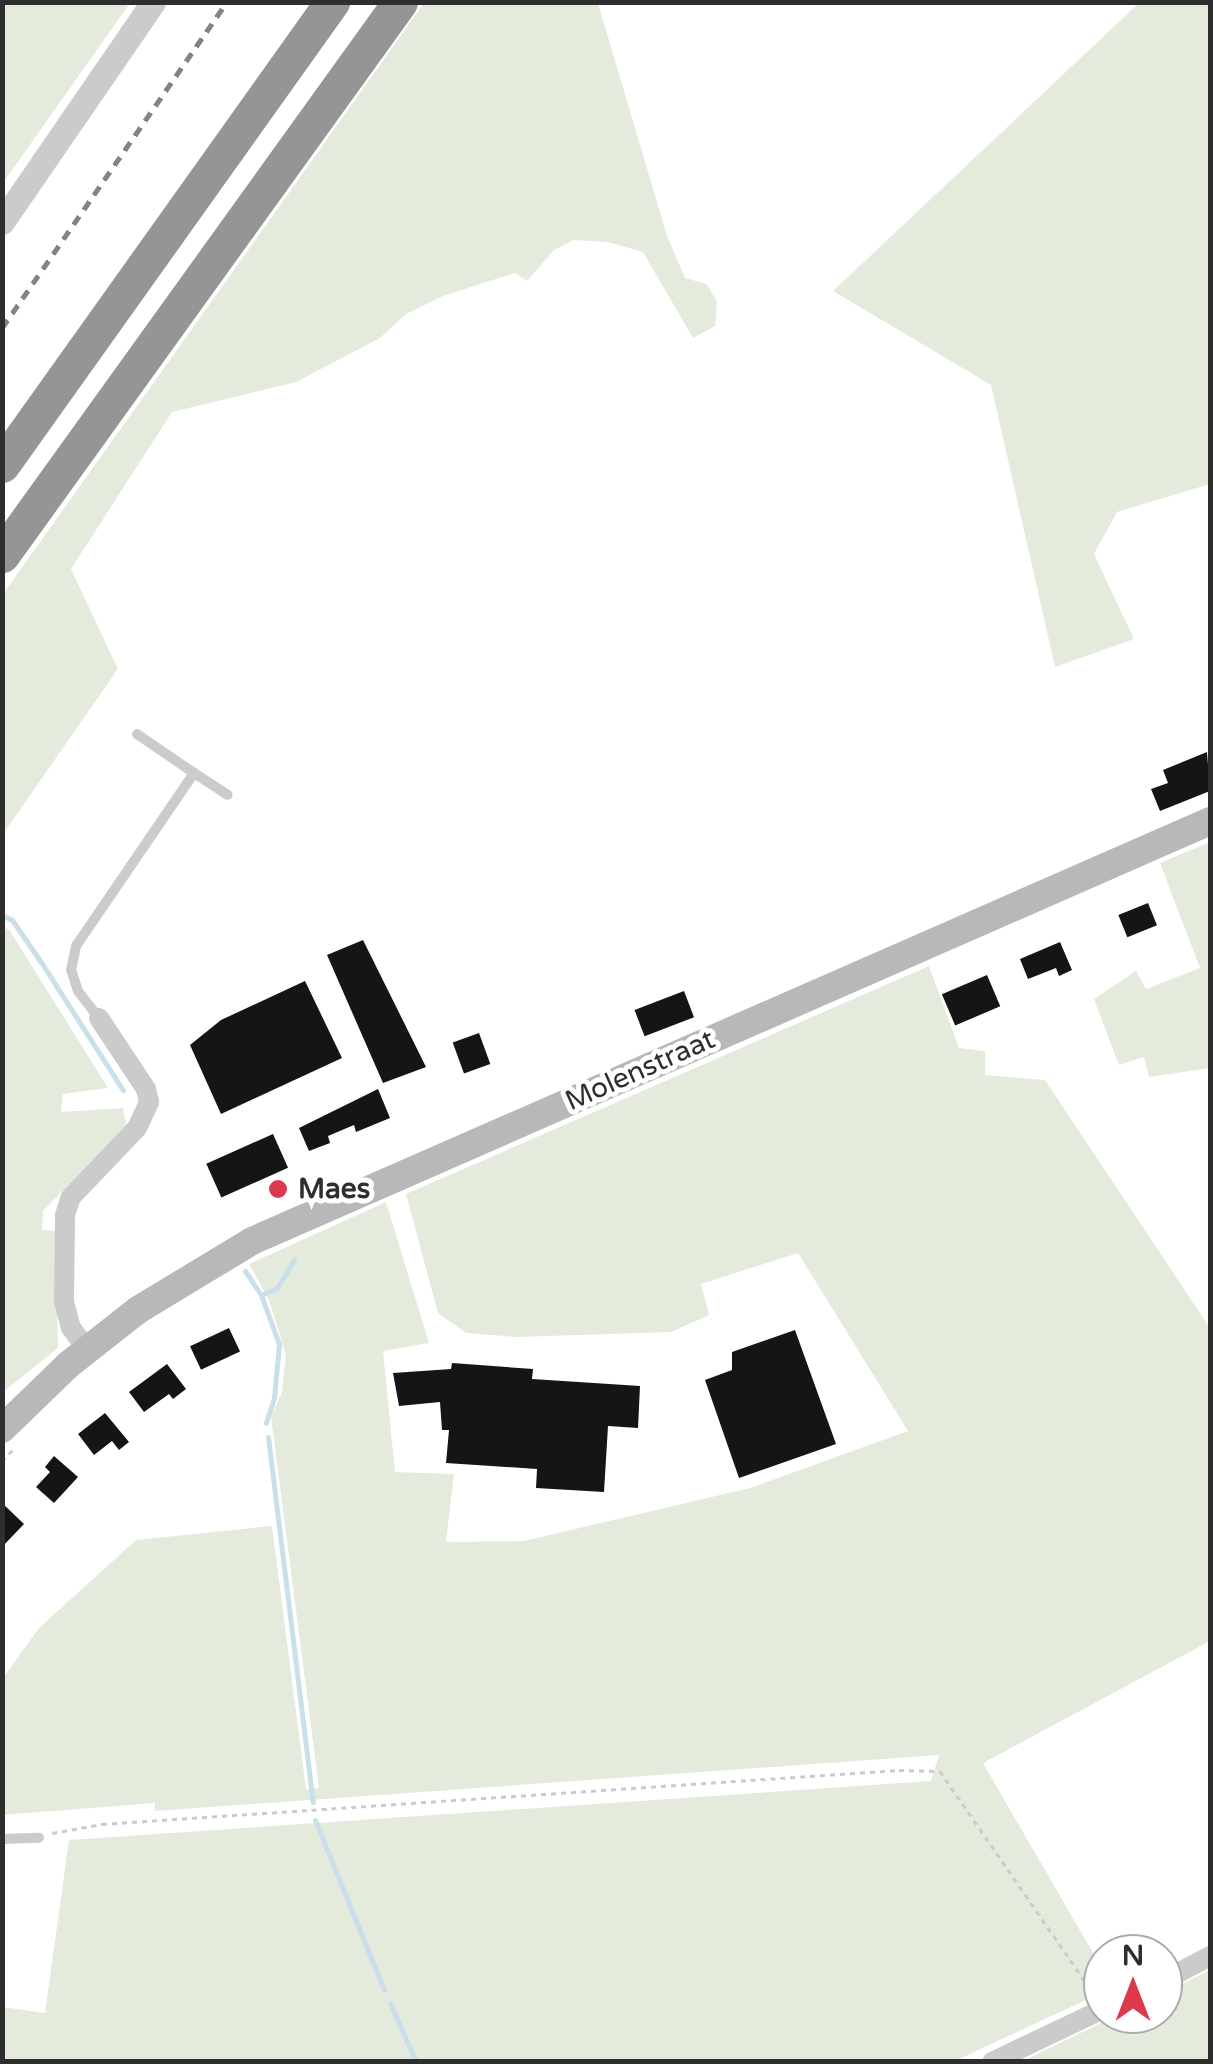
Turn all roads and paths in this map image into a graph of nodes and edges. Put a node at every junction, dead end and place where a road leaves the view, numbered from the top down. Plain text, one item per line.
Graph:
1 (152, 2) edge
2 (332, 2) edge
3 (400, 2) edge
4 (2, 222) edge
5 (2, 465) edge
6 (2, 555) edge
7 (137, 734) dead end
8 (194, 773) junction
9 (228, 795) dead end
10 (1210, 821) edge
11 (99, 1018) joint
12 (87, 1349) junction
13 (13, 1434) edge
14 (2, 1461) edge
15 (39, 1838) joint
16 (2, 1839) edge
17 (1210, 1956) edge
18 (1183, 1970) edge
19 (1083, 1980) edge
20 (1083, 2019) edge
21 (992, 2062) edge

1 - 4 street
2 - 5 highway
3 - 6 highway
7 - 8 lane
8 - 9 lane
8 - 11 lane
10 - 12 main road, Molenstraat
11 - 12 street
12 - 13 main road, Molenstraat
13 - 14 path
15 - 16 lane
15 - 19 path
17 - 18 street
20 - 21 street

